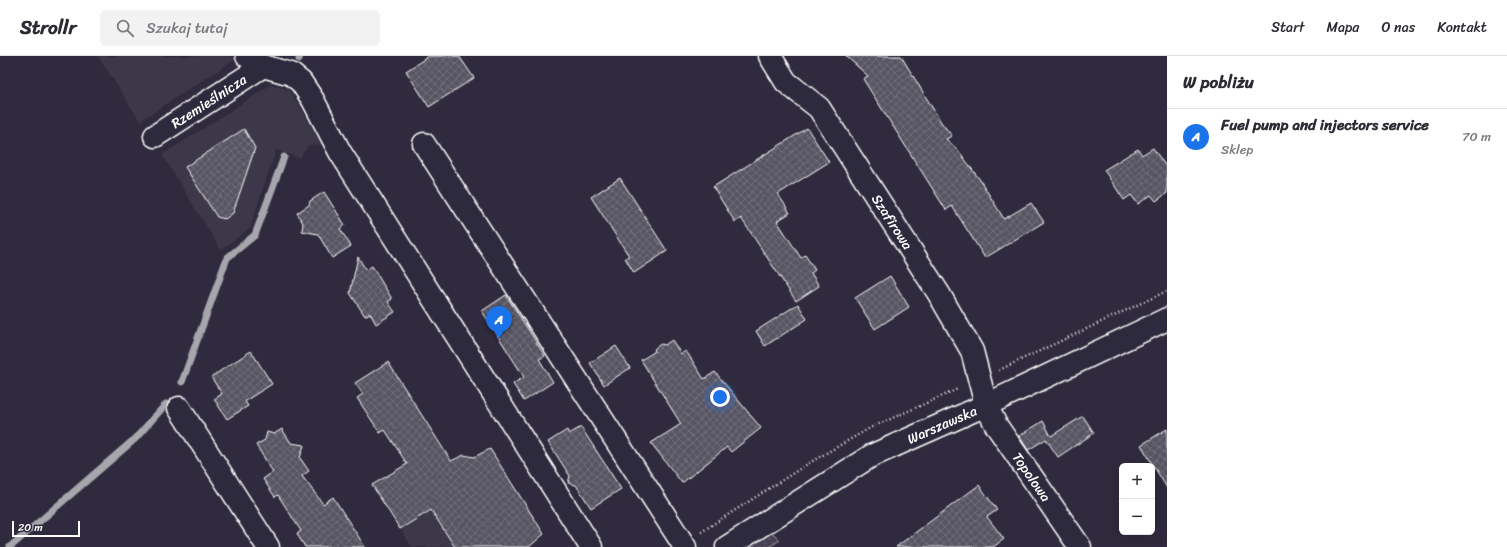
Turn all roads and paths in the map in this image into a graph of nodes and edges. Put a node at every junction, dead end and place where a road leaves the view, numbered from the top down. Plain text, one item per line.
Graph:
1 (770, 56) edge
2 (255, 61) edge
3 (155, 136) dead end
4 (424, 144) dead end
5 (1167, 319) edge
6 (986, 405) junction
7 (179, 408) dead end
8 (268, 547) edge
9 (591, 547) edge
10 (685, 547) edge
11 (727, 547) edge
12 (1080, 547) edge

1 - 6 street, Szafirowa
2 - 3 street, Rzemieślnicza
2 - 9 street
4 - 10 street
5 - 6 street, Warszawska
6 - 11 street, Warszawska
6 - 12 street, Topolowa
7 - 8 street

